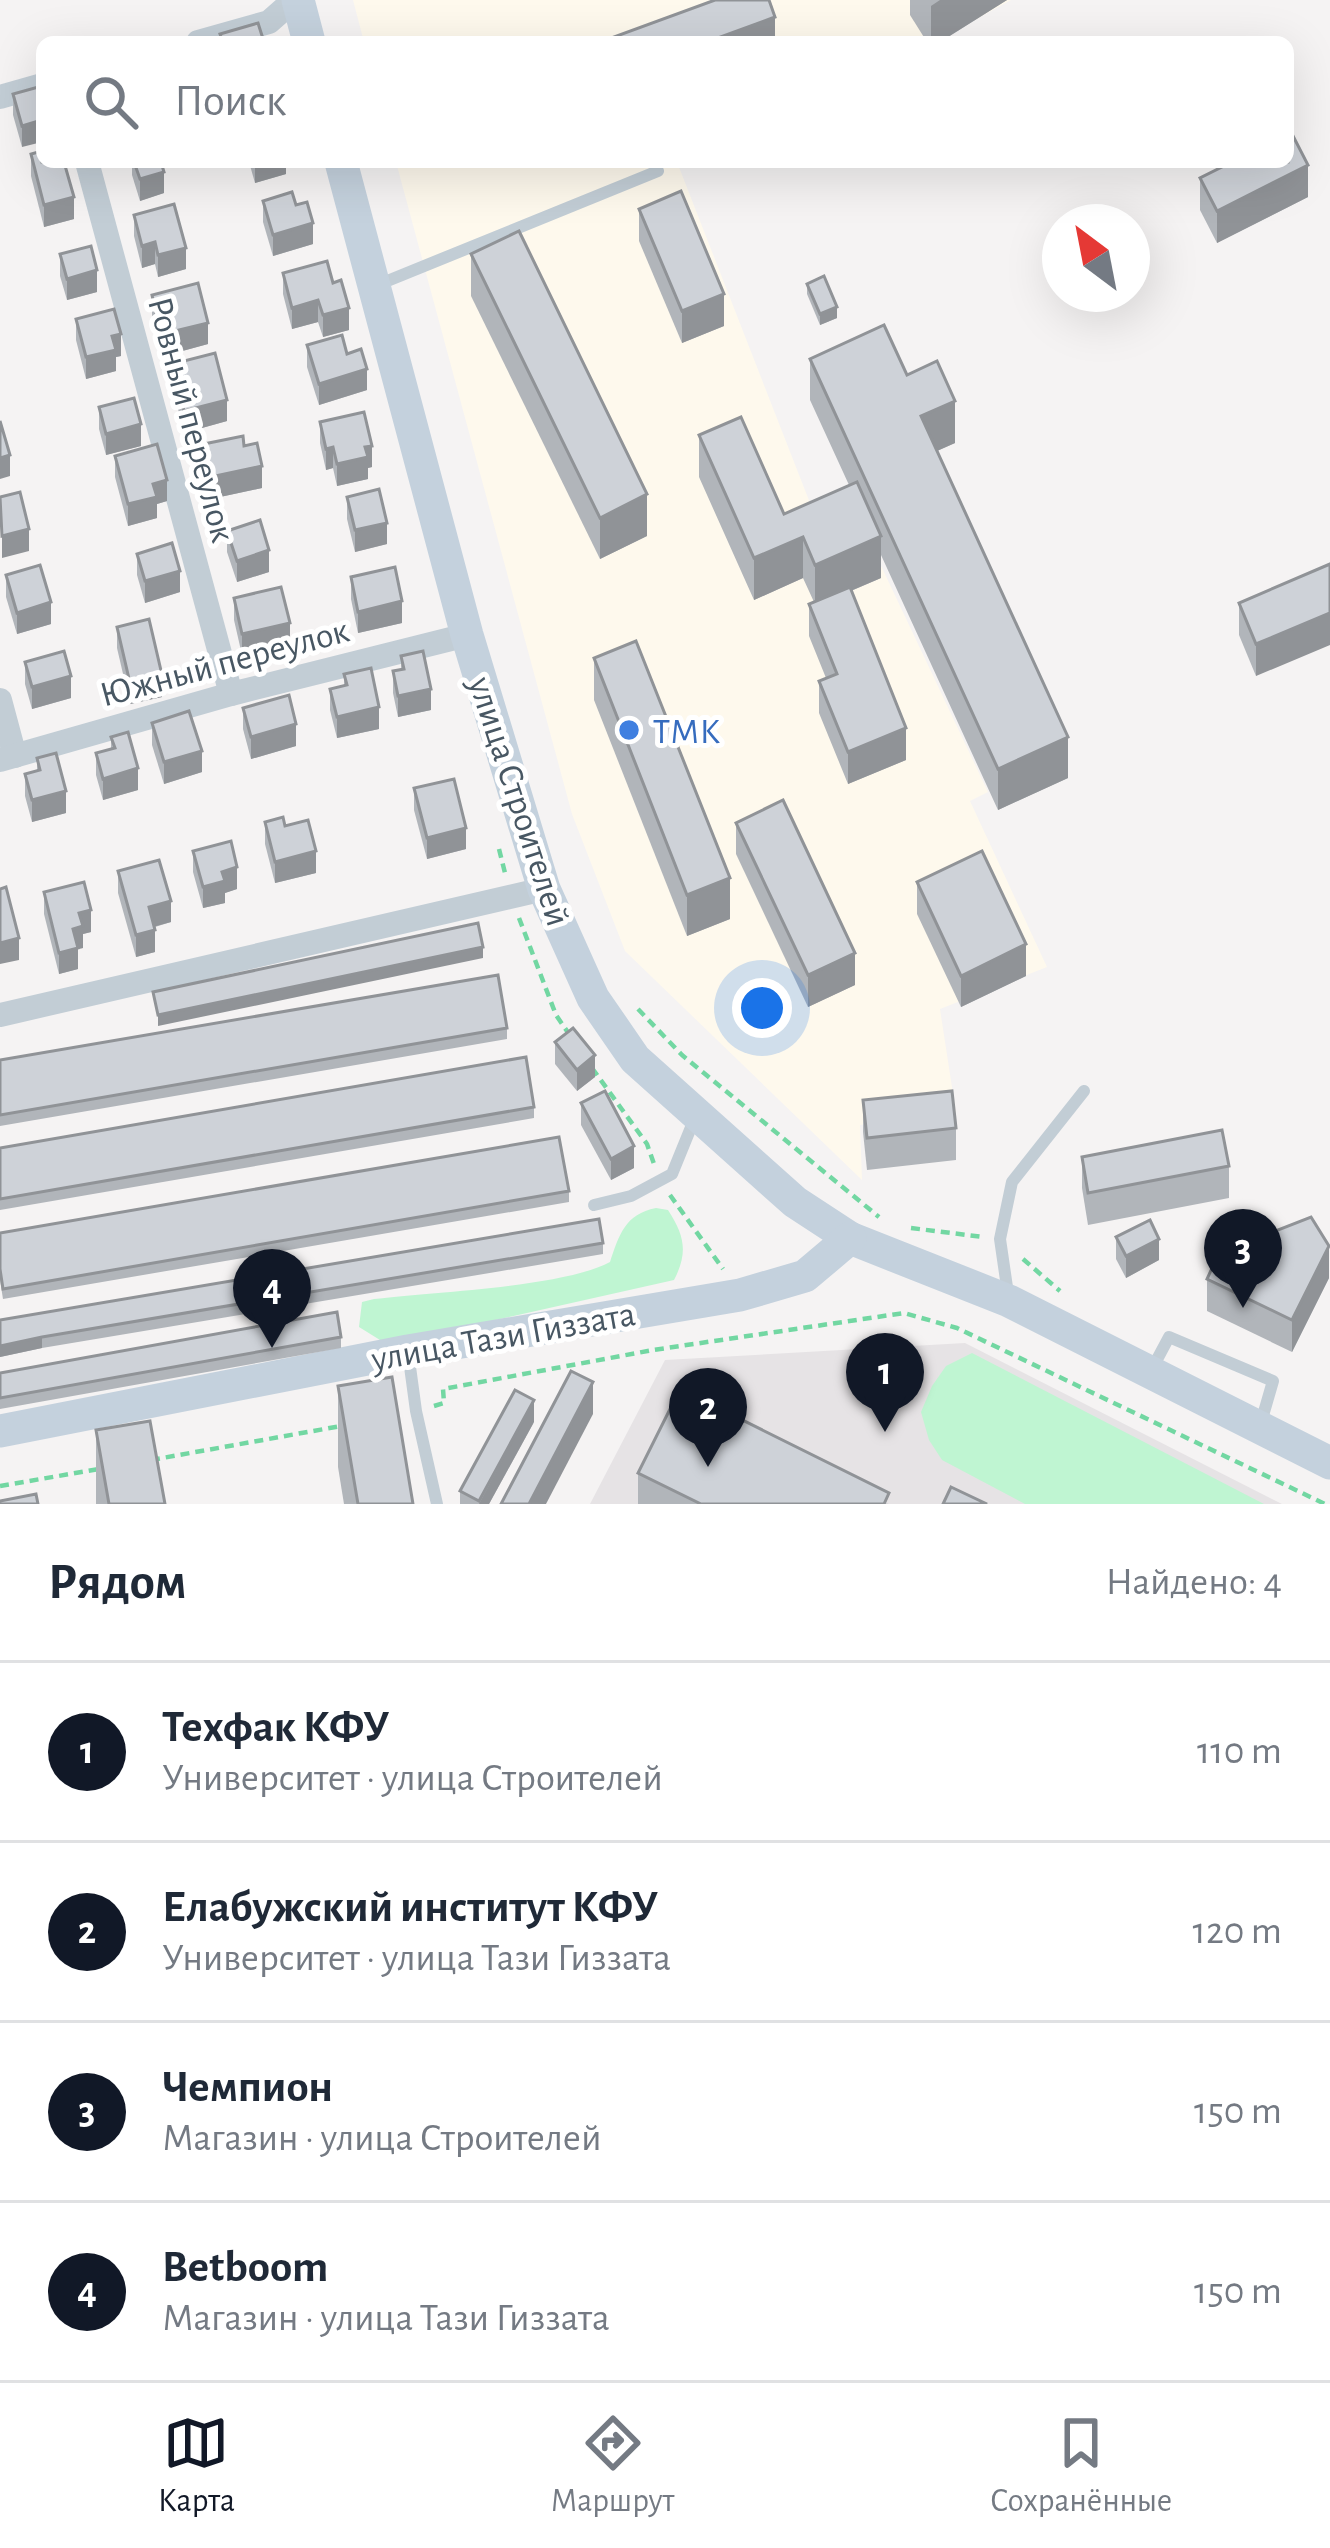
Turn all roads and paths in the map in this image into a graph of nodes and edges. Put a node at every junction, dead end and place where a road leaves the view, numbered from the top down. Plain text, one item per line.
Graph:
1 (296, 0) edge
2 (219, 36) edge
3 (307, 36) edge
4 (36, 87) edge
5 (0, 97) edge
6 (89, 168) edge
7 (343, 168) edge
8 (658, 171) dead end
9 (374, 286) junction
10 (467, 635) junction
11 (231, 694) junction
12 (0, 700) edge
13 (7, 758) edge
14 (544, 890) junction
15 (635, 1005) dead end
16 (0, 1016) edge
17 (1084, 1091) dead end
18 (695, 1115) junction
19 (660, 1181) junction
20 (594, 1205) dead end
21 (890, 1226) dead end
22 (912, 1228) dead end
23 (850, 1238) junction
24 (1000, 1239) junction
25 (1063, 1294) dead end
26 (740, 1295) junction
27 (1009, 1301) junction
28 (408, 1351) junction
29 (1150, 1372) junction
30 (416, 1411) junction
31 (349, 1424) edge
32 (1259, 1427) junction
33 (0, 1431) edge
34 (142, 1462) edge
35 (1330, 1463) edge
36 (118, 1466) edge
37 (0, 1486) edge
38 (437, 1504) edge
39 (1325, 1504) edge

1 - 2 street
1 - 3 street
4 - 5 street
6 - 11 street, Ровный переулок
7 - 9 street, улица Строителей
8 - 9 lane
9 - 10 street, улица Строителей
10 - 11 street, Южный переулок
10 - 14 street, улица Строителей
11 - 13 street, Южный переулок
12 - 13 street
14 - 16 street
14 - 18 street, улица Строителей
15 - 21 path
17 - 24 lane
18 - 19 lane
18 - 23 street, улица Строителей
19 - 20 lane
19 - 26 path
22 - 24 path
23 - 26 street, улица Тази Гиззата
23 - 27 street, улица Строителей
24 - 25 path
24 - 27 lane
26 - 28 street, улица Тази Гиззата
27 - 29 street, улица Строителей
28 - 30 lane
28 - 33 street, улица Тази Гиззата
29 - 32 street, улица Строителей
29 - 32 lane
30 - 38 lane
30 - 39 path
31 - 34 path
32 - 35 street, улица Строителей
36 - 37 path

